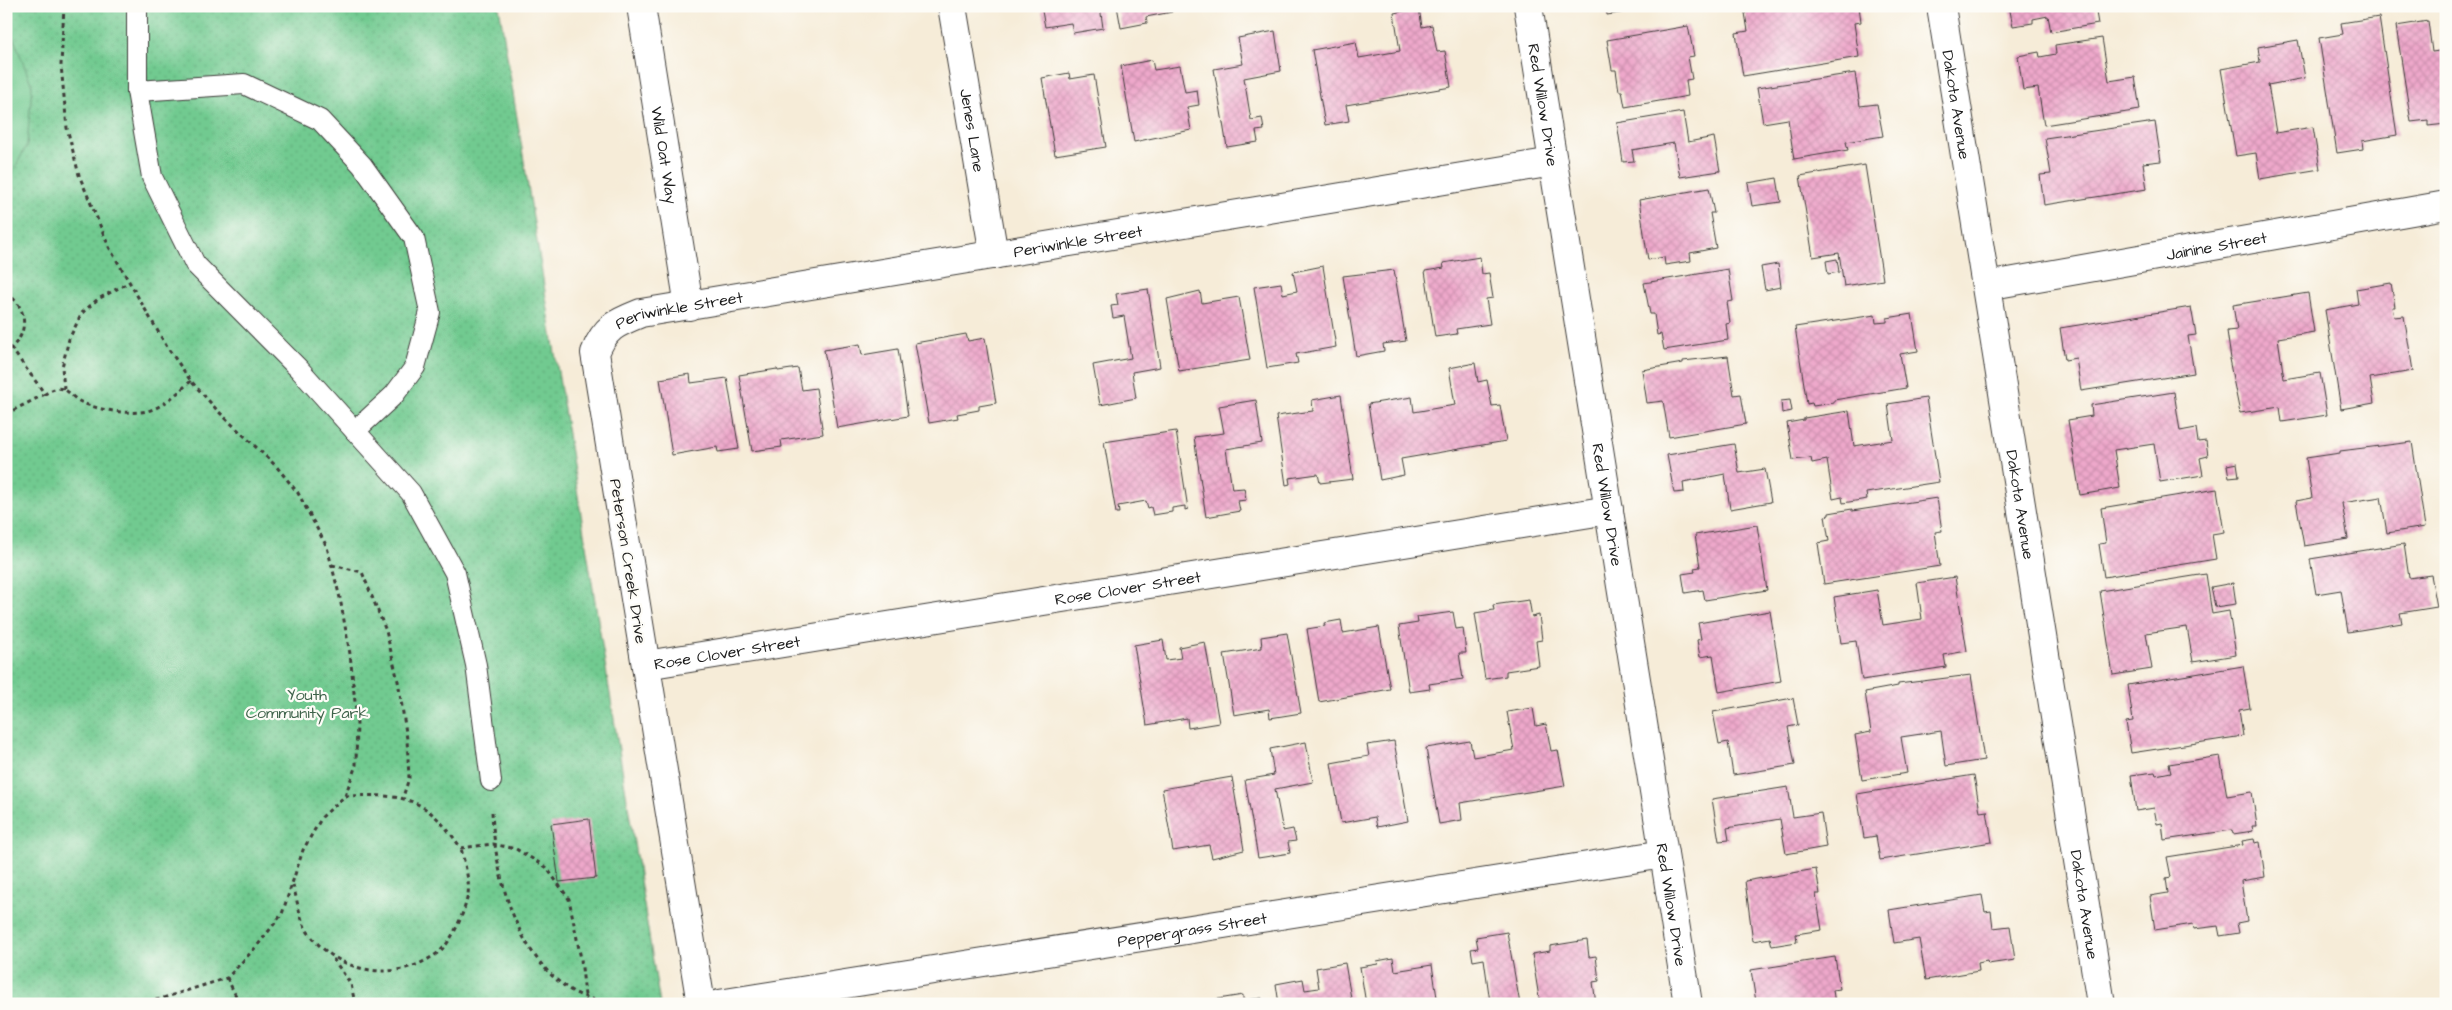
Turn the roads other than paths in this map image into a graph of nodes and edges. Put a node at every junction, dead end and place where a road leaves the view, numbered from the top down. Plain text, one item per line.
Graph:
1 (137, 6) edge
2 (641, 6) edge
3 (952, 6) edge
4 (1528, 6) edge
5 (1941, 6) edge
6 (137, 90) junction
7 (1553, 162) junction
8 (2446, 205) edge
9 (994, 255) junction
10 (1986, 286) junction
11 (689, 306) junction
12 (608, 329) joint
13 (355, 431) junction
14 (1608, 510) junction
15 (646, 664) junction
16 (491, 782) road end
17 (1664, 854) junction
18 (701, 1004) edge
19 (719, 1004) edge
20 (1688, 1004) edge
21 (2101, 1004) edge

1 - 6 lane
2 - 11 street, Wild Oat Way
3 - 9 street, Jenes Lane
4 - 7 street, Red Willow Drive
5 - 10 street, Dakota Avenue
6 - 13 lane
6 - 13 lane
7 - 9 street, Periwinkle Street
7 - 14 street, Red Willow Drive
8 - 10 street, Jainine Street
9 - 11 street, Periwinkle Street
10 - 21 street, Dakota Avenue
11 - 12 street, Periwinkle Street
12 - 15 street, Peterson Creek Drive
13 - 16 lane
14 - 15 street, Rose Clover Street
14 - 17 street, Red Willow Drive
15 - 18 street, Peterson Creek Drive
17 - 19 street, Peppergrass Street
17 - 20 street, Red Willow Drive

